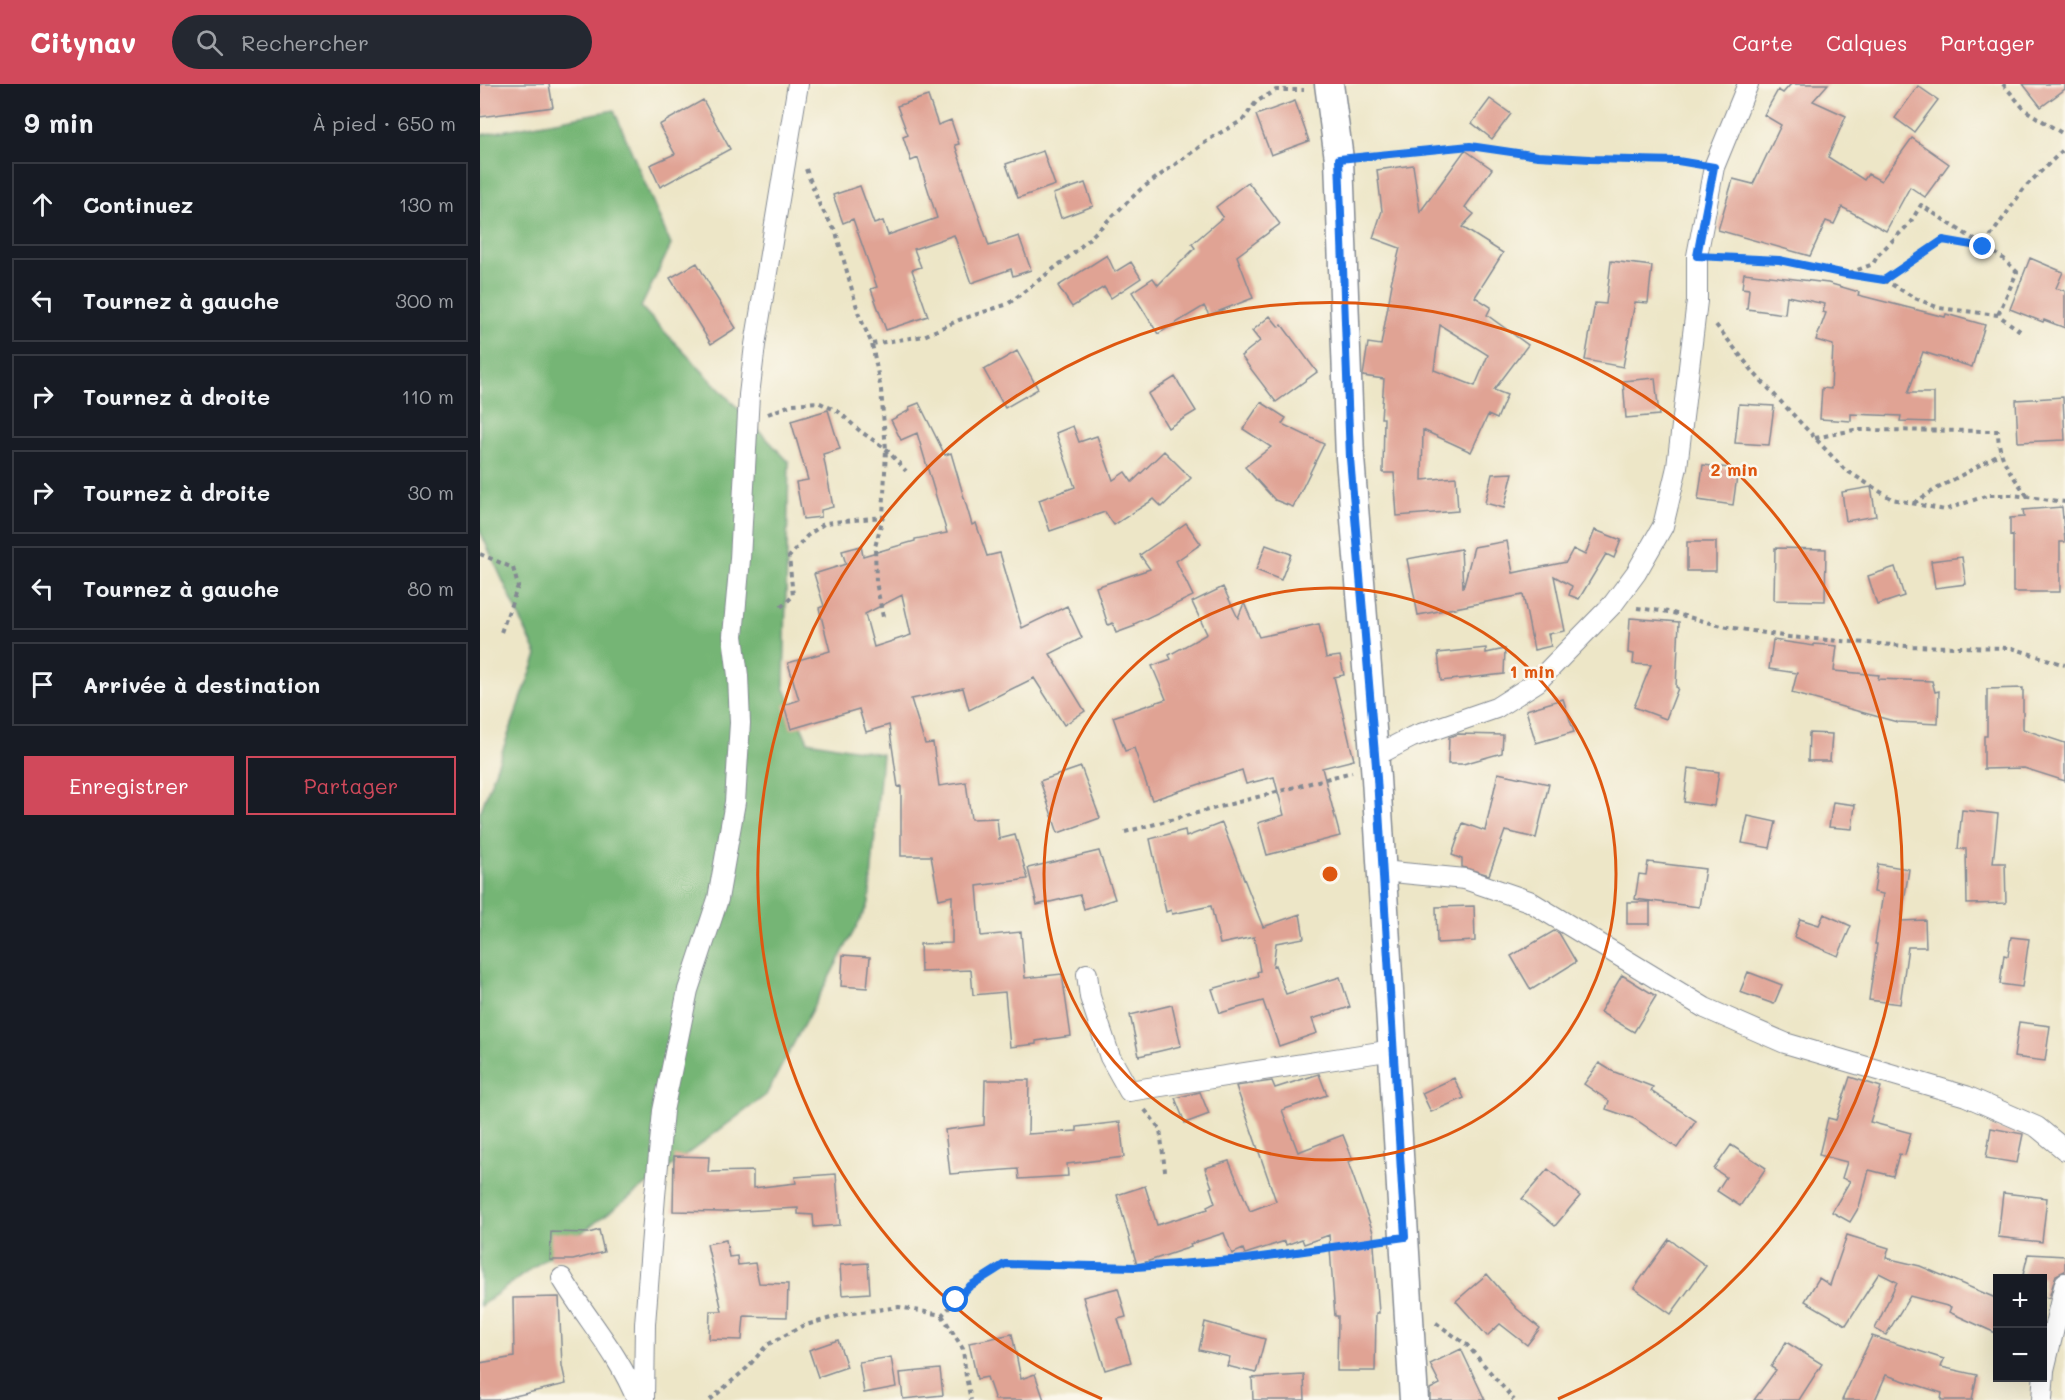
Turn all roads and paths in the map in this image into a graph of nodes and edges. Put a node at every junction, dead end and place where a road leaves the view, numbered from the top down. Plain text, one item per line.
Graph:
1 (798, 84) edge
2 (1748, 84) edge
3 (2003, 84) edge
4 (1329, 88) edge
5 (2065, 135) edge
6 (2065, 148) edge
7 (1339, 159) junction
8 (804, 163) dead end
9 (1714, 167) junction
10 (1983, 247) junction
11 (1697, 256) junction
12 (1846, 274) junction
13 (1884, 280) junction
14 (1697, 301) junction
15 (1998, 315) junction
16 (2023, 333) dead end
17 (872, 344) junction
18 (747, 428) junction
19 (1814, 438) junction
20 (886, 449) junction
21 (2000, 453) junction
22 (906, 471) dead end
23 (2028, 497) junction
24 (2065, 502) edge
25 (1913, 503) junction
26 (883, 517) junction
27 (480, 554) edge
28 (1613, 604) junction
29 (781, 607) dead end
30 (883, 617) dead end
31 (500, 635) dead end
32 (2065, 665) edge
33 (1375, 756) junction
34 (1125, 832) dead end
35 (1382, 871) junction
36 (1087, 974) dead end
37 (1393, 1050) junction
38 (1129, 1091) junction
39 (2065, 1150) edge
40 (1165, 1171) dead end
41 (1405, 1237) junction
42 (562, 1278) dead end
43 (2065, 1283) edge
44 (1409, 1303) junction
45 (942, 1315) junction
46 (637, 1400) edge
47 (644, 1400) edge
48 (710, 1400) edge
49 (971, 1400) edge
50 (1414, 1400) edge
51 (1514, 1400) edge
52 (2042, 1400) edge

1 - 18 street
2 - 9 street
3 - 5 path
4 - 7 street
4 - 17 path
6 - 10 path
7 - 9 path
7 - 33 street
8 - 17 path
9 - 11 street
10 - 12 path
10 - 13 path
10 - 15 path
11 - 12 path
11 - 14 street
12 - 13 path
13 - 15 path
14 - 19 path
14 - 28 street
15 - 16 path
17 - 20 path
18 - 20 path
18 - 47 street
19 - 21 path
19 - 25 path
20 - 22 path
20 - 26 path
21 - 23 path
21 - 25 path
23 - 24 path
23 - 25 path
26 - 29 path
26 - 30 path
27 - 31 path
28 - 32 path
28 - 33 street
33 - 34 path
33 - 35 street
35 - 37 street
35 - 39 street
36 - 38 street
37 - 38 street
37 - 41 street
38 - 40 path
41 - 44 street
41 - 45 path
42 - 46 street
43 - 52 street
44 - 50 street
44 - 51 path
45 - 48 path
45 - 49 path

